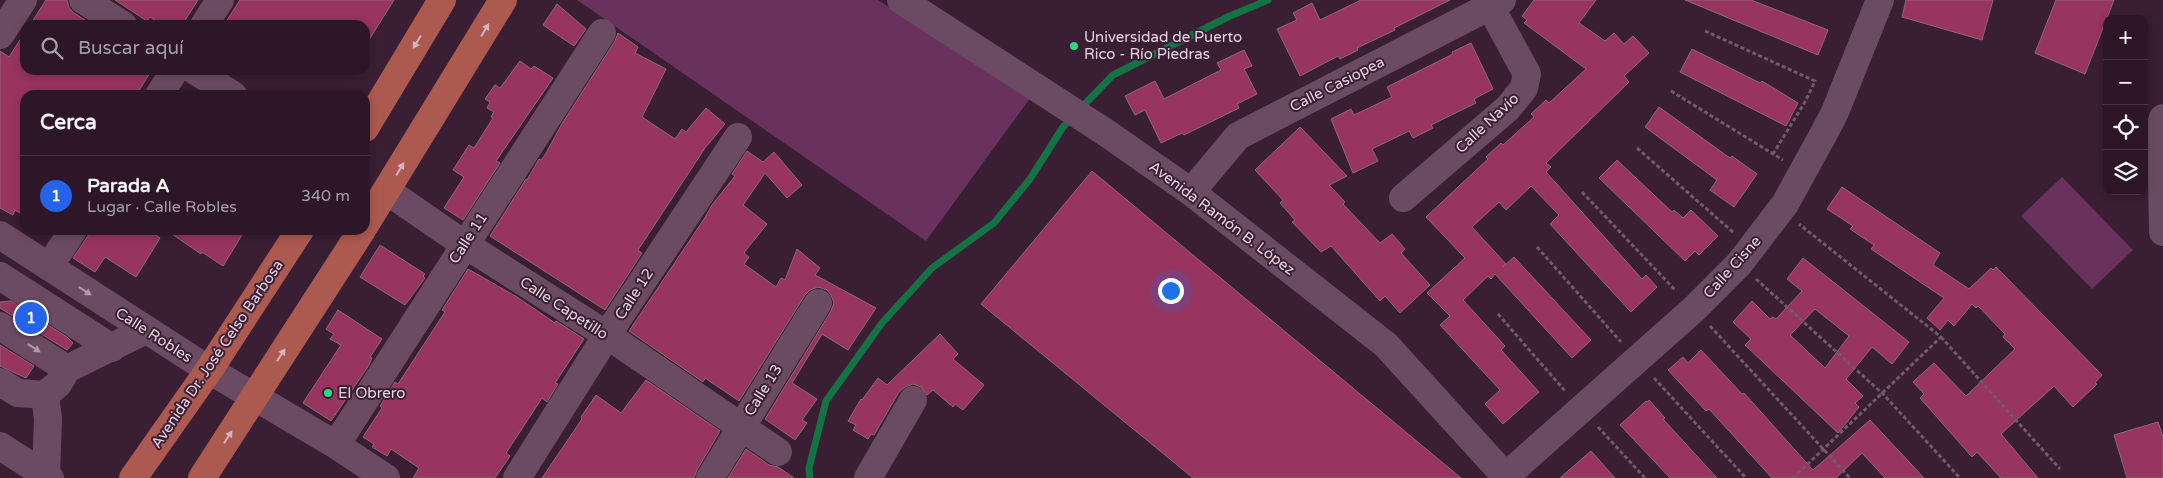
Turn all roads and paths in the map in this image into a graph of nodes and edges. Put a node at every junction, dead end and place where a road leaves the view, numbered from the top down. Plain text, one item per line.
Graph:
1 (23, 0) edge
2 (83, 0) edge
3 (220, 0) edge
4 (442, 0) edge
5 (504, 0) edge
6 (901, 0) edge
7 (1880, 0) edge
8 (1496, 3) edge
9 (115, 20) edge
10 (207, 20) edge
11 (1705, 31) dead end
12 (602, 33) dead end
13 (0, 35) edge
14 (172, 75) edge
15 (202, 75) edge
16 (162, 90) edge
17 (225, 90) edge
18 (1671, 91) dead end
19 (2163, 118) edge
20 (370, 120) edge
21 (738, 137) dead end
22 (1637, 148) dead end
23 (1773, 154) junction
24 (1803, 172) junction
25 (387, 192) junction
26 (1190, 192) junction
27 (1582, 192) dead end
28 (1403, 198) dead end
29 (1780, 210) junction
30 (370, 218) edge
31 (2163, 232) edge
32 (0, 235) edge
33 (70, 235) edge
34 (297, 235) edge
35 (359, 235) edge
36 (464, 244) junction
37 (1745, 256) junction
38 (49, 267) junction
39 (0, 276) edge
40 (818, 304) dead end
41 (1694, 309) junction
42 (0, 326) edge
43 (146, 330) junction
44 (607, 335) junction
45 (1941, 337) junction
46 (112, 348) junction
47 (67, 369) junction
48 (209, 370) junction
49 (0, 382) edge
50 (1883, 394) junction
51 (45, 395) junction
52 (254, 396) junction
53 (913, 400) dead end
54 (740, 426) junction
55 (336, 445) junction
56 (0, 446) edge
57 (1824, 450) junction
58 (778, 452) dead end
59 (2060, 469) dead end
60 (48, 477) edge
61 (1507, 477) edge
62 (133, 478) edge
63 (202, 478) edge
64 (386, 478) edge
65 (517, 478) edge
66 (710, 478) edge
67 (868, 478) edge
68 (1794, 478) edge
69 (1850, 478) edge
70 (1960, 478) edge

1 - 13 street
2 - 9 street
3 - 10 street
4 -> 20 main road
25 -> 5 main road
6 - 26 street, Avenida Ramón B. López
7 - 24 street, Calle Cisne
8 - 26 street, Calle Casiopea
8 - 28 street, Calle Navío
11 - 23 path
12 - 36 street, Calle 11
14 - 16 street
15 - 17 street
18 - 23 path
19 - 31 street
21 - 44 street, Calle 12
22 - 37 path
23 - 24 path
24 - 29 street, Calle Cisne
25 - 30 main road
25 - 36 street, Calle Capetillo
26 - 61 street, Avenida Ramón B. López
27 - 41 path
29 - 37 street, Calle Cisne
29 - 45 path
32 - 38 street, Calle Robles
33 - 38 street
34 - 48 main road, Avenida Dr. José Celso Barbosa
52 -> 35 main road
36 - 44 street, Calle Capetillo
36 - 55 street, Calle 11
37 - 41 street, Calle Cisne
37 - 50 path
38 -> 43 street, Calle Robles
39 - 46 street
40 - 54 street, Calle 13
41 - 57 path
41 - 61 street, Calle Cisne
42 -> 47 street
43 - 46 street
43 - 48 street, Calle Robles
44 - 54 street, Calle Capetillo
44 - 65 street, Calle 12
45 - 50 path
45 - 59 path
46 - 47 street
47 - 51 street
48 - 52 street, Calle Robles
48 - 62 main road, Avenida Dr. José Celso Barbosa
49 - 51 street
50 - 57 path
50 - 70 path
51 - 60 street
52 - 55 street, Calle Robles
63 -> 52 main road
53 - 67 street
54 - 58 street, Calle Capetillo
54 - 66 street, Calle 13
55 - 64 street, Calle Robles
56 - 60 street
57 - 68 path
57 - 69 path

